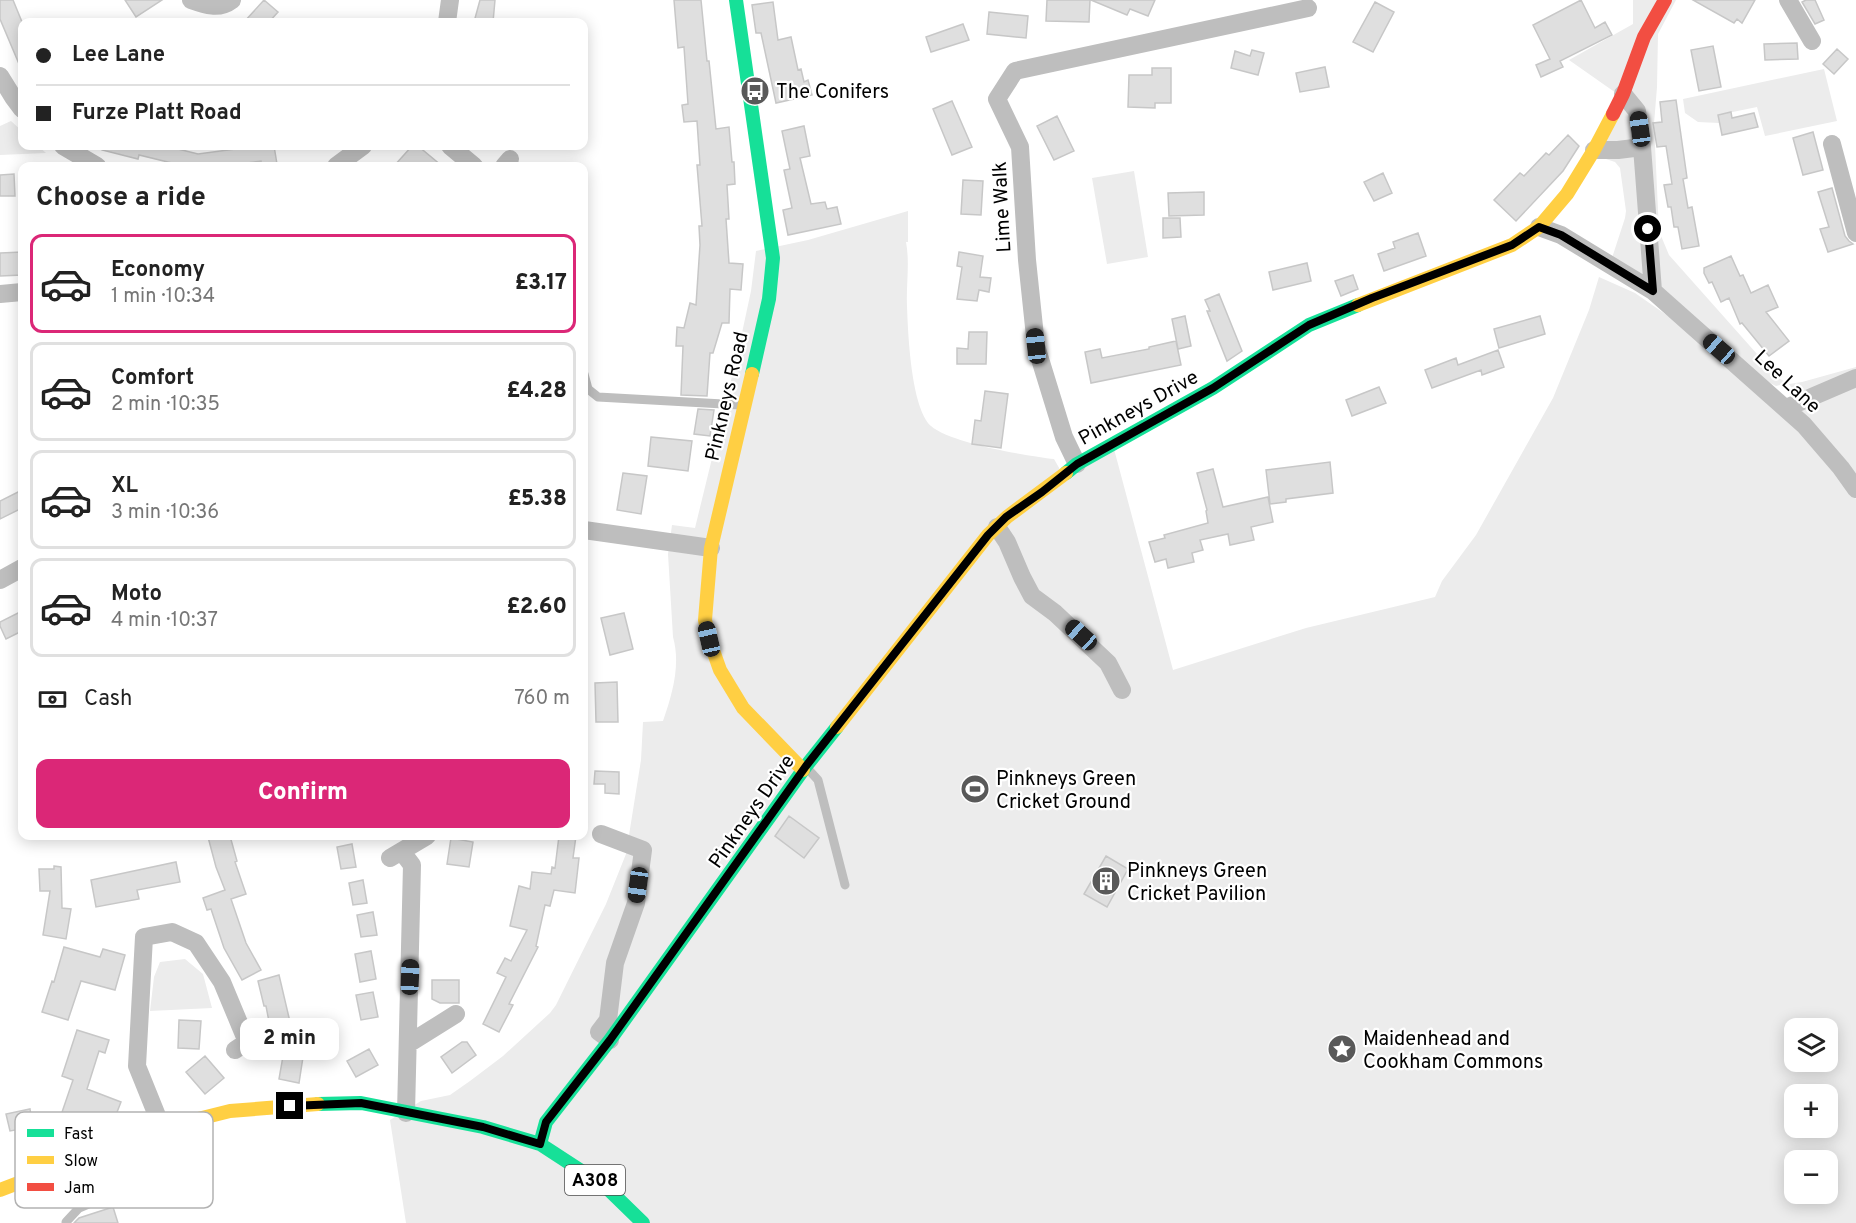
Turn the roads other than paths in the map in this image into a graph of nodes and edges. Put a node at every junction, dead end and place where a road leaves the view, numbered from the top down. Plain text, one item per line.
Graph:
1 (191, 0) edge
2 (232, 0) edge
3 (450, 0) edge
4 (736, 0) edge
5 (1665, 0) edge
6 (1788, 0) edge
7 (1308, 8) dead end
8 (448, 18) edge
9 (1812, 41) dead end
10 (0, 76) edge
11 (1623, 94) junction
12 (12, 104) edge
13 (1832, 144) dead end
14 (1642, 147) junction
15 (68, 150) edge
16 (358, 150) edge
17 (455, 150) edge
18 (1594, 150) junction
19 (85, 162) edge
20 (341, 162) edge
21 (469, 162) edge
22 (1539, 227) junction
23 (1856, 233) edge
24 (1653, 291) junction
25 (18, 292) edge
26 (0, 294) edge
27 (1856, 378) edge
28 (588, 389) edge
29 (744, 405) junction
30 (1786, 408) junction
31 (1077, 464) junction
32 (1856, 489) edge
33 (997, 527) junction
34 (588, 531) edge
35 (711, 548) junction
36 (18, 570) edge
37 (0, 580) edge
38 (1122, 690) dead end
39 (805, 768) junction
40 (601, 834) dead end
41 (420, 840) edge
42 (845, 885) dead end
43 (456, 1014) dead end
44 (610, 1040) junction
45 (265, 1041) dead end
46 (408, 1044) junction
47 (156, 1112) edge
48 (406, 1113) junction
49 (213, 1114) edge
50 (540, 1144) junction
51 (15, 1184) edge
52 (0, 1190) edge
53 (79, 1208) edge
54 (64, 1223) edge
55 (643, 1223) edge

1 - 2 street
3 - 8 street
4 - 29 street, Pinkneys Road
5 - 11 street, Pinkneys Drive
6 - 9 street
7 - 31 street, Lime Walk
10 - 12 street
11 - 14 street
11 - 18 street, Pinkneys Drive
13 - 23 street
14 - 18 street
14 - 24 street
15 - 19 street
16 - 20 street
17 - 21 street
18 - 22 street, Pinkneys Drive
22 - 24 street, Lee Lane
22 - 31 street, Pinkneys Drive
24 - 30 street, Lee Lane
25 - 26 street
27 - 30 street
28 - 29 lane
29 - 35 street, Pinkneys Road
30 - 32 street, Lee Lane
31 - 33 street, Pinkneys Drive
33 - 38 street
33 - 39 street, Pinkneys Drive
34 - 35 street
35 - 39 street, Pinkneys Road
36 - 37 street
39 - 42 lane
39 - 44 street, Pinkneys Drive
40 - 44 street
41 - 46 street
43 - 46 street
44 - 50 street, Pinkneys Drive
45 - 47 street
46 - 48 street
48 - 49 street, A308
48 - 50 street, A308
50 - 55 street, A308
51 - 52 street, A308
53 - 54 lane

